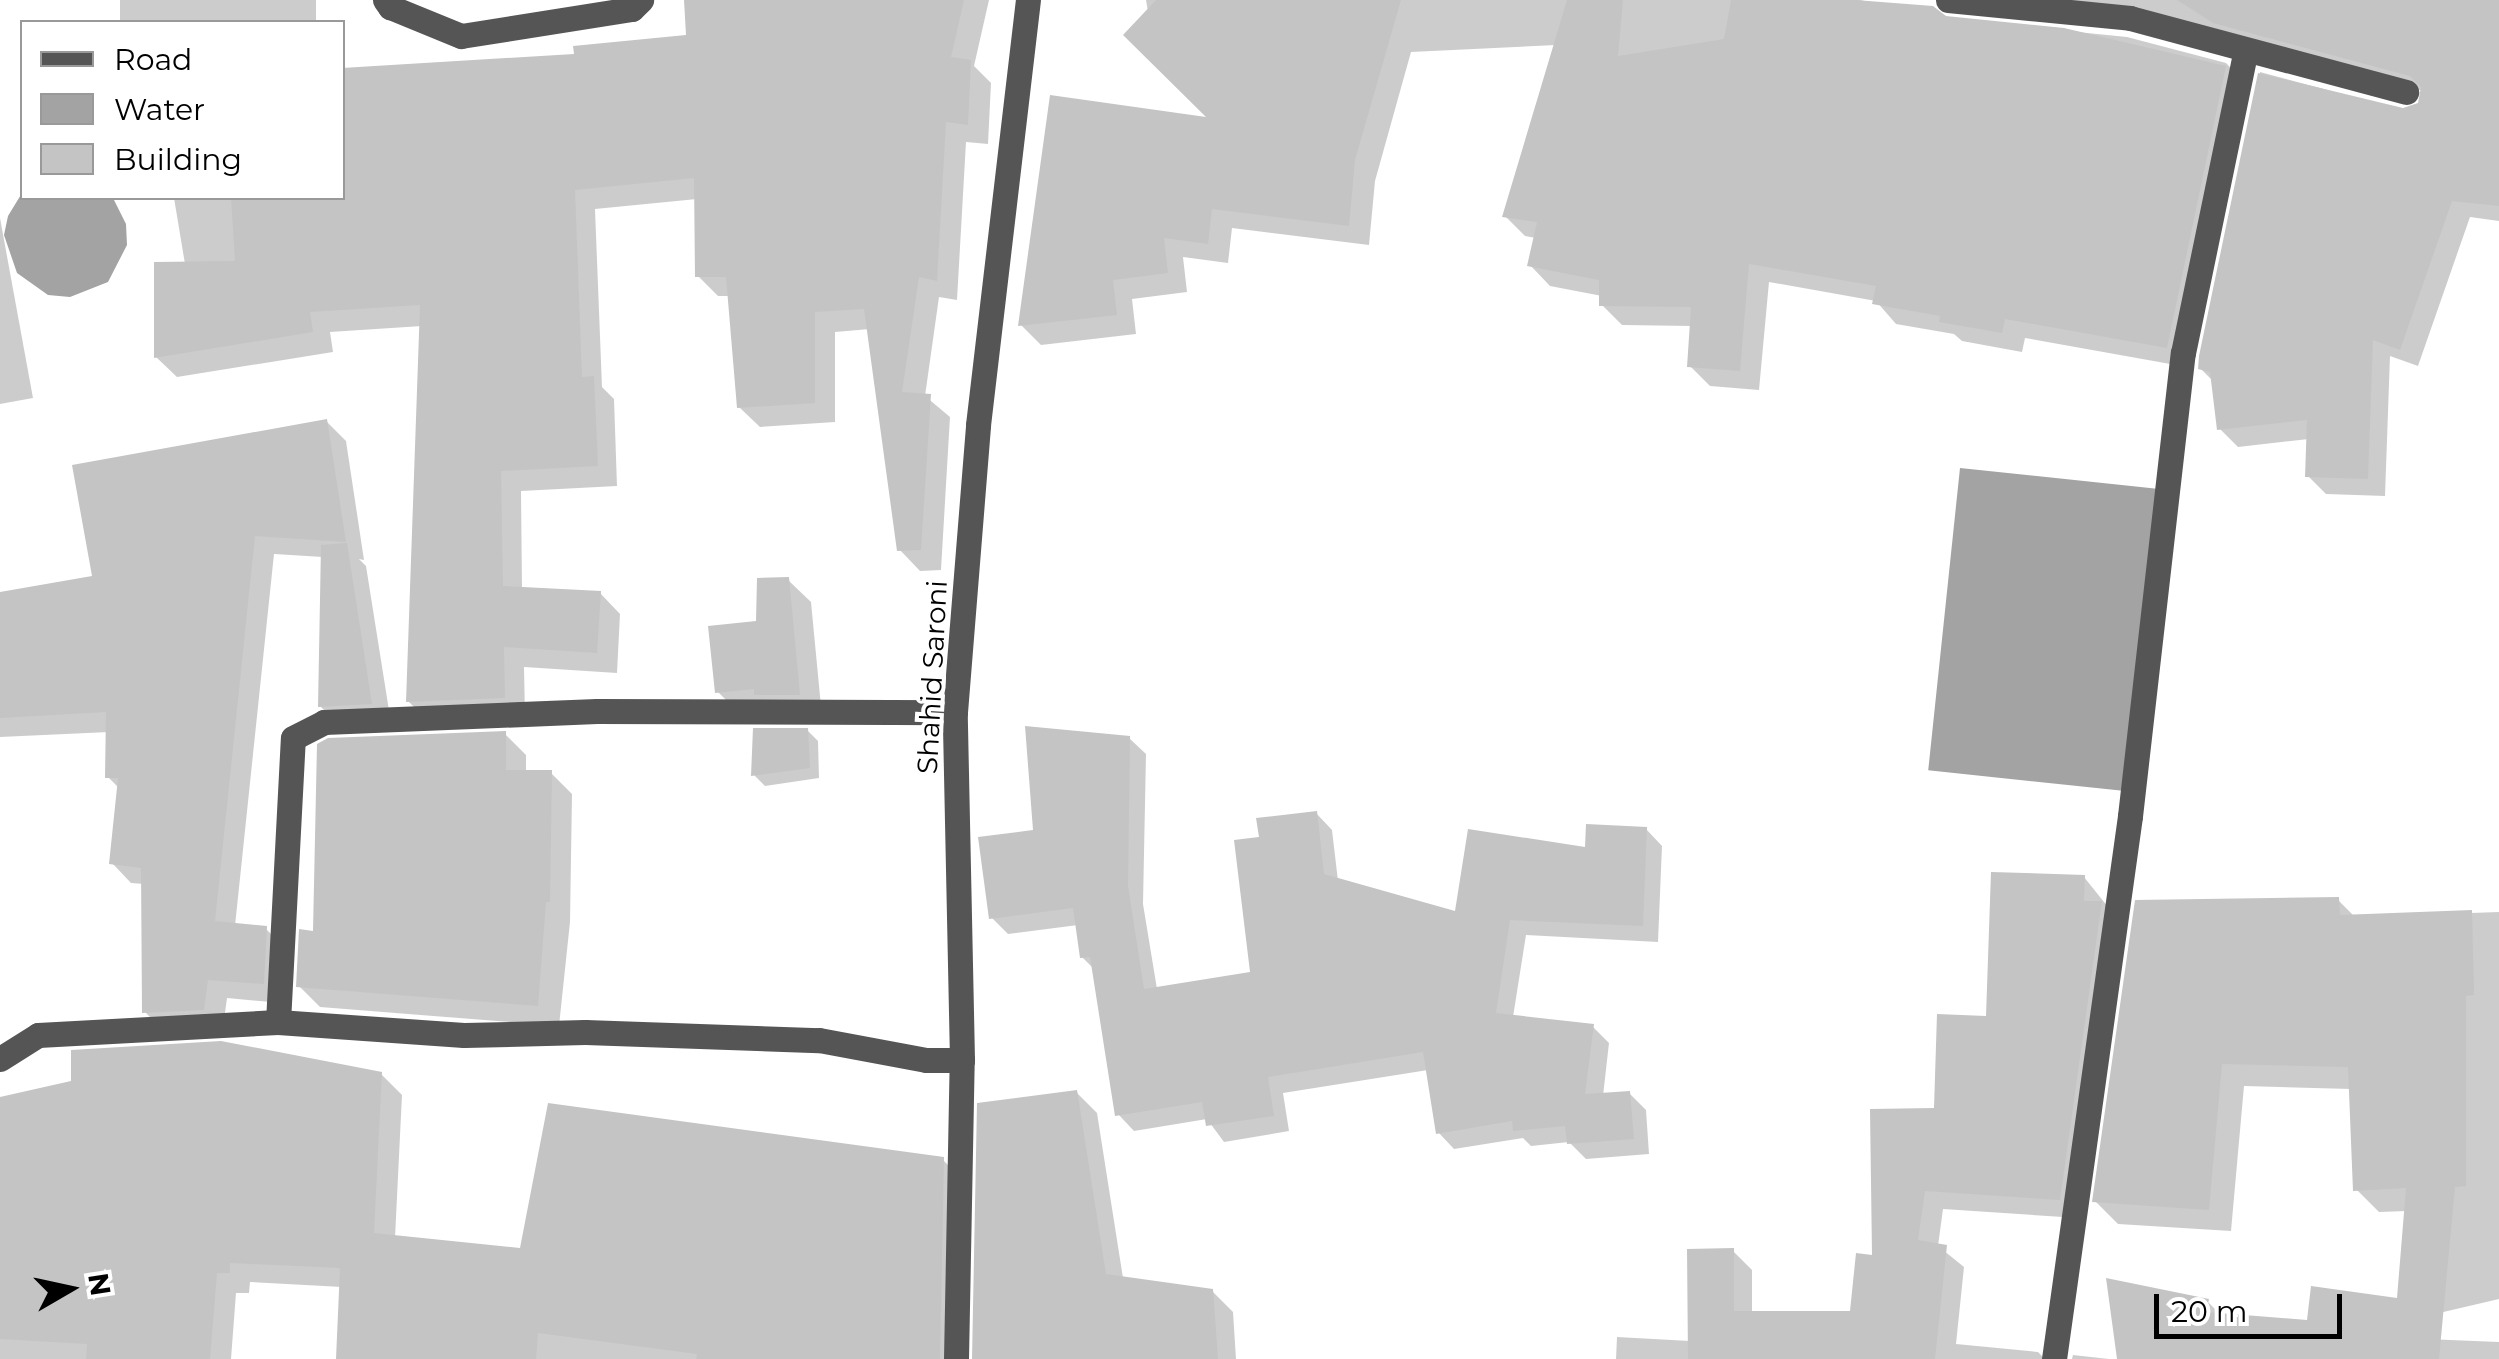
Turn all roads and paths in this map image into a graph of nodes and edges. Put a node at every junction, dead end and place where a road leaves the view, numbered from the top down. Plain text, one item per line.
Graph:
1 (385, 0) edge
2 (641, 0) edge
3 (1028, 0) edge
4 (1948, 0) edge
5 (2246, 50) junction
6 (2406, 92) dead end
7 (955, 712) junction
8 (278, 1022) junction
9 (0, 1059) edge
10 (962, 1060) junction
11 (956, 1359) edge
12 (2054, 1359) edge

1 - 2 street
3 - 7 street, Shahid Saroni
4 - 5 street
5 - 6 street
5 - 12 street
7 - 8 street
7 - 10 street, Shahid Saroni
8 - 9 street
8 - 10 street
10 - 11 street, Shahid Saroni

